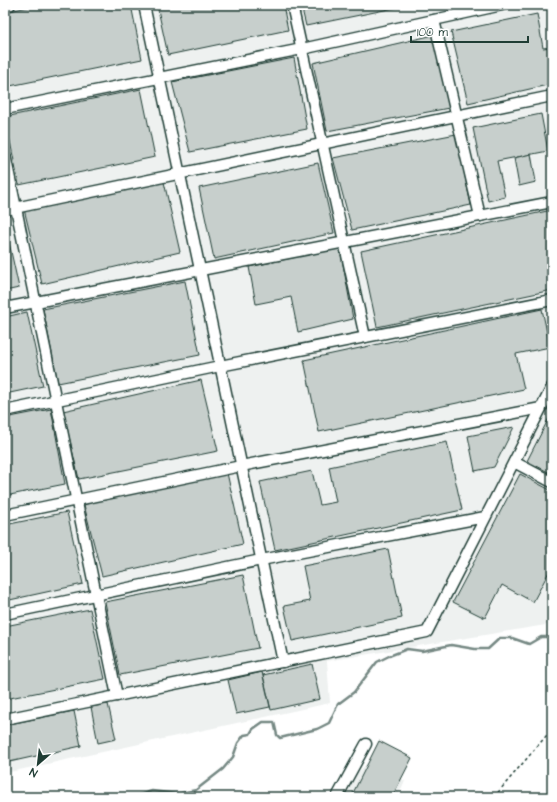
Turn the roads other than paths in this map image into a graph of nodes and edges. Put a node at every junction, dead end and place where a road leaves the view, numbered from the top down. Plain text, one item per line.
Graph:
1 (10, 5) edge
2 (144, 5) edge
3 (292, 5) edge
4 (502, 5) edge
5 (5, 6) edge
6 (434, 20) junction
7 (302, 49) junction
8 (160, 78) junction
9 (552, 96) edge
10 (5, 109) edge
11 (456, 116) junction
12 (323, 144) junction
13 (5, 155) edge
14 (180, 173) junction
15 (552, 202) edge
16 (16, 208) junction
17 (5, 210) edge
18 (480, 216) junction
19 (344, 242) junction
20 (200, 270) junction
21 (552, 300) edge
22 (36, 302) junction
23 (5, 308) edge
24 (365, 337) junction
25 (220, 366) junction
26 (552, 387) edge
27 (56, 401) junction
28 (541, 408) junction
29 (5, 411) edge
30 (514, 462) junction
31 (241, 466) junction
32 (552, 482) edge
33 (76, 500) junction
34 (5, 515) edge
35 (486, 517) junction
36 (261, 560) junction
37 (96, 595) junction
38 (5, 614) edge
39 (283, 662) junction
40 (117, 696) junction
41 (5, 719) edge
42 (366, 744) dead end
43 (337, 797) edge

1 - 5 lane
2 - 8 lane
3 - 7 lane
4 - 6 lane
6 - 7 lane
6 - 11 lane
7 - 8 lane
7 - 12 lane
8 - 10 lane
8 - 14 lane
9 - 11 lane
11 - 12 lane
11 - 18 lane
12 - 14 lane
12 - 19 lane
13 - 16 lane
14 - 16 lane
14 - 20 lane
15 - 18 lane
16 - 17 lane
16 - 22 lane
18 - 19 lane
19 - 20 lane
19 - 24 lane
20 - 22 lane
20 - 25 lane
21 - 24 lane
22 - 23 lane
22 - 27 lane
24 - 25 lane
25 - 27 lane
25 - 31 lane
26 - 28 lane
27 - 29 lane
27 - 33 lane
28 - 30 lane
28 - 31 lane
30 - 32 lane
30 - 35 lane
31 - 33 lane
31 - 36 lane
33 - 34 lane
33 - 37 lane
35 - 36 lane
35 - 39 lane
36 - 37 lane
36 - 39 lane
37 - 38 lane
37 - 40 lane
39 - 40 lane
40 - 41 lane
42 - 43 lane

